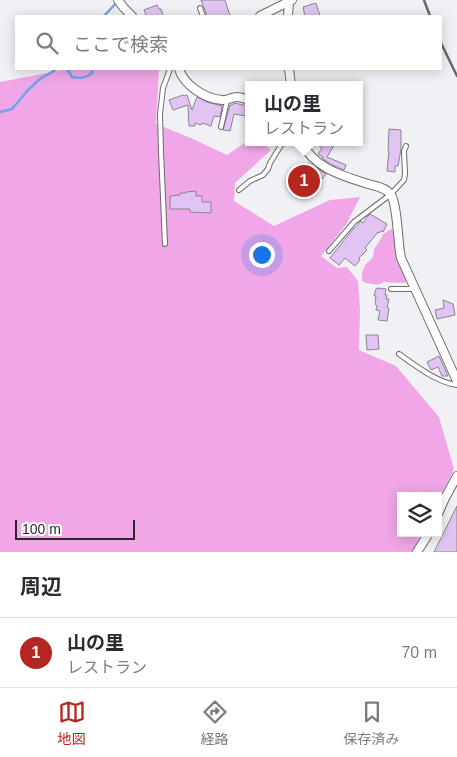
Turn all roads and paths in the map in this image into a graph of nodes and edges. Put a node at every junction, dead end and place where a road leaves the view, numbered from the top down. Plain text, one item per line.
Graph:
1 (118, 0) edge
2 (290, 1) edge
3 (200, 8) dead end
4 (131, 15) edge
5 (203, 15) edge
6 (262, 15) edge
7 (288, 15) edge
8 (170, 70) edge
9 (180, 70) edge
10 (245, 99) edge
11 (228, 100) junction
12 (221, 128) dead end
13 (281, 146) edge
14 (304, 146) edge
15 (406, 146) dead end
16 (239, 190) dead end
17 (391, 194) junction
18 (165, 244) dead end
19 (329, 251) dead end
20 (391, 289) dead end
21 (415, 289) junction
22 (399, 354) dead end
23 (457, 380) edge
24 (457, 385) edge
25 (457, 476) edge
26 (442, 505) edge
27 (426, 537) edge
28 (417, 552) edge

1 - 4 street
2 - 6 street
2 - 7 street
3 - 5 lane
8 - 18 lane
9 - 11 street
10 - 11 street
11 - 12 lane
13 - 16 lane
14 - 17 street
15 - 17 lane
17 - 19 lane
17 - 21 street
20 - 21 lane
21 - 23 street
22 - 24 lane
25 - 26 street
27 - 28 street

